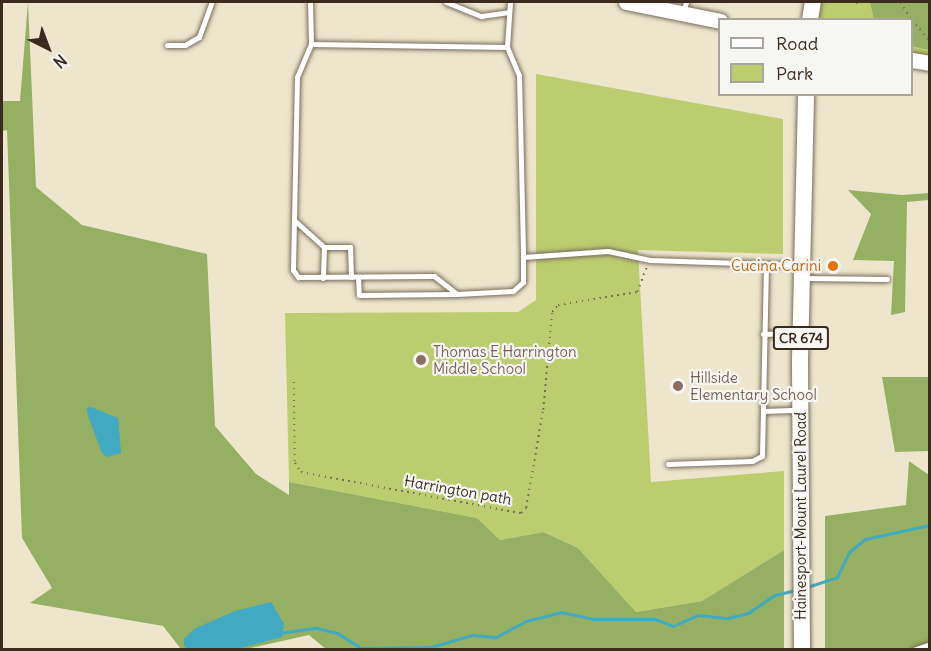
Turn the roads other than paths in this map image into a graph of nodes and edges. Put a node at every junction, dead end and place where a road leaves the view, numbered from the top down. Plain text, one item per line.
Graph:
1 (212, 2) edge
2 (310, 2) edge
3 (446, 2) edge
4 (510, 2) edge
5 (626, 2) edge
6 (813, 2) edge
7 (684, 7) edge
8 (509, 12) junction
9 (810, 18) edge
10 (718, 20) edge
11 (167, 45) dead end
12 (311, 45) junction
13 (507, 47) junction
14 (913, 60) edge
15 (930, 63) edge
16 (806, 96) edge
17 (294, 220) junction
18 (324, 247) junction
19 (523, 257) junction
20 (766, 264) junction
21 (802, 271) junction
22 (351, 277) junction
23 (358, 277) junction
24 (323, 278) junction
25 (887, 279) dead end
26 (457, 294) junction
27 (801, 333) junction
28 (764, 334) junction
29 (800, 410) junction
30 (764, 411) junction
31 (668, 464) dead end
32 (930, 644) edge
33 (802, 650) edge
34 (913, 650) edge

1 - 11 lane
2 - 12 lane
3 - 8 lane
4 - 8 lane
5 - 7 main road
6 - 9 main road
7 - 10 main road
8 - 13 lane
12 - 13 lane
12 - 17 lane
13 - 19 lane
14 - 15 main road
16 - 21 main road, Hainesport-Mount Laurel Road / CR 674
17 - 18 lane
17 - 24 lane
18 - 22 lane
18 - 24 lane
19 - 20 lane
19 - 26 lane
20 - 21 lane
20 - 28 lane
21 - 25 lane
21 - 27 main road, Hainesport-Mount Laurel Road / CR 674
22 - 23 lane
22 - 24 lane
23 - 26 lane
23 - 26 lane
27 - 28 lane
27 - 29 main road, Hainesport-Mount Laurel Road / CR 674
28 - 30 lane
29 - 30 lane
29 - 33 main road, Hainesport-Mount Laurel Road / CR 674
30 - 31 lane
32 - 34 lane

